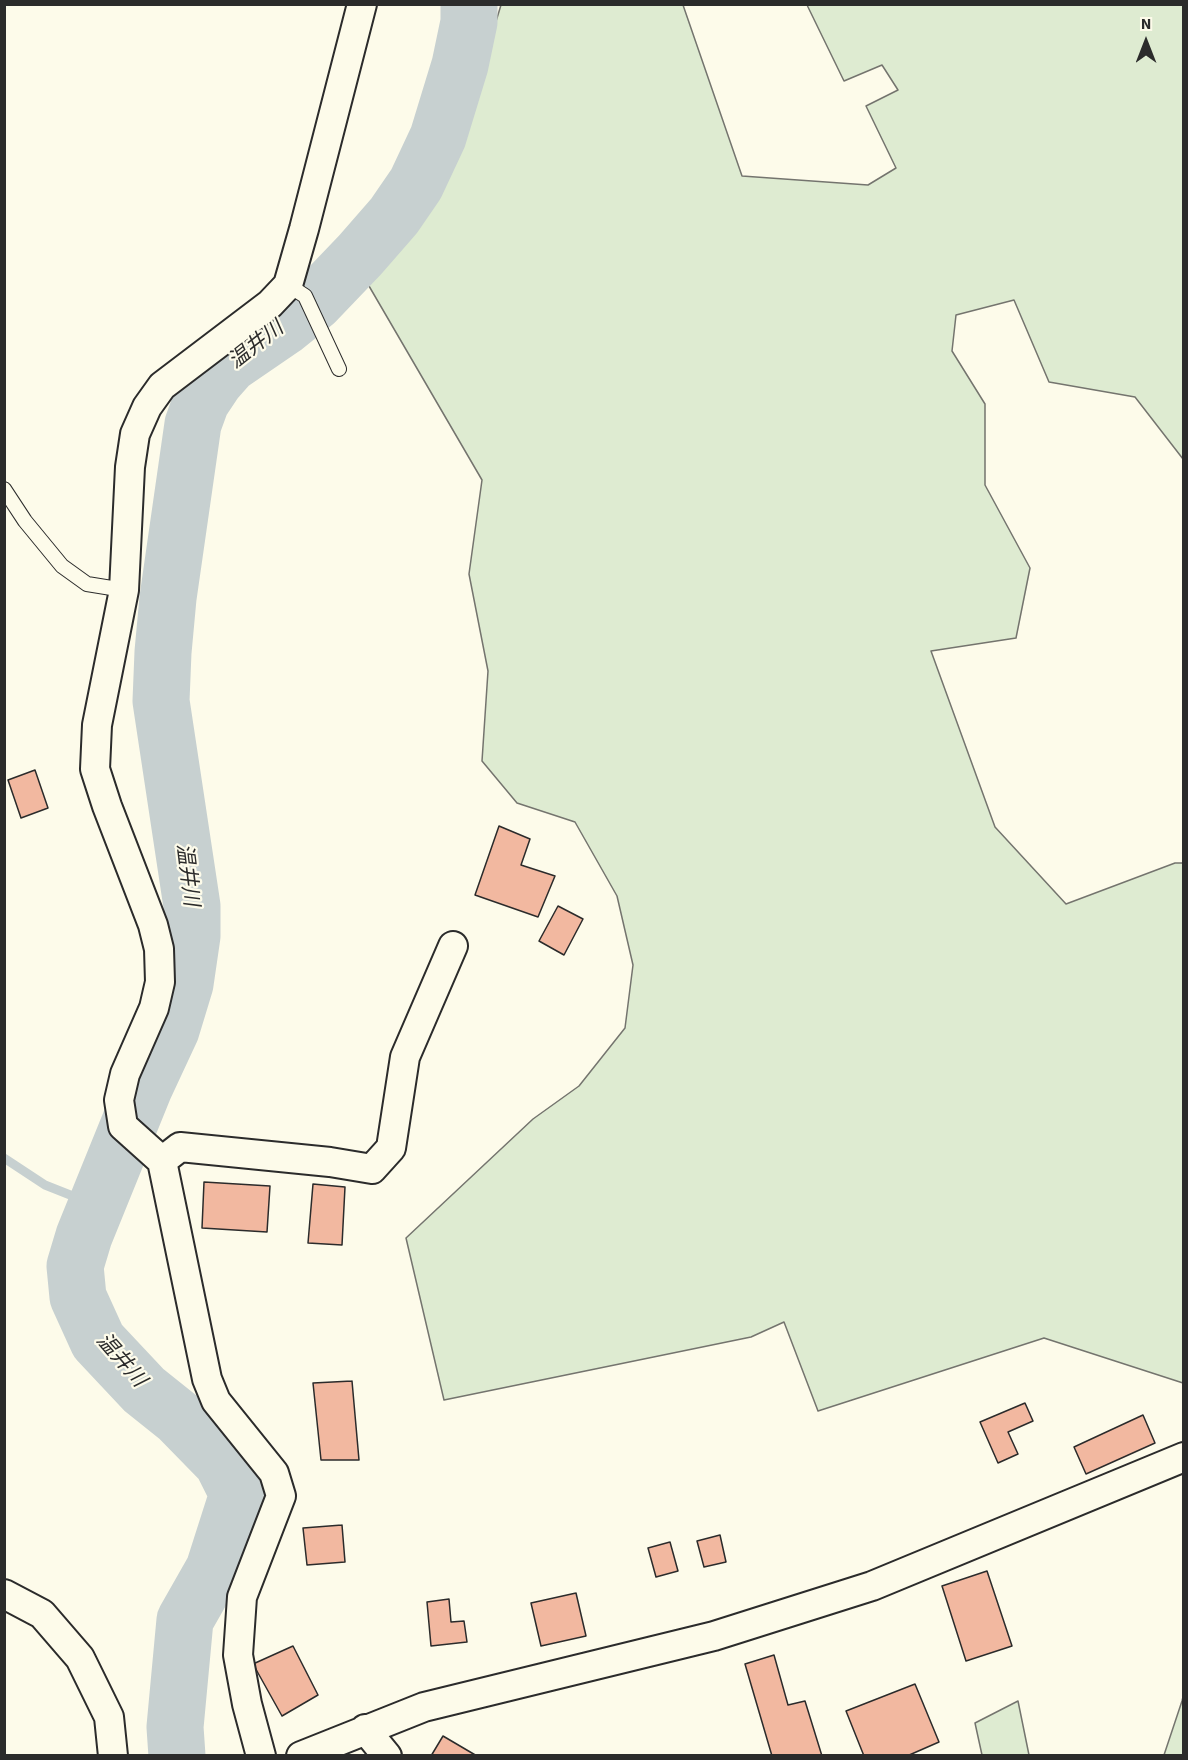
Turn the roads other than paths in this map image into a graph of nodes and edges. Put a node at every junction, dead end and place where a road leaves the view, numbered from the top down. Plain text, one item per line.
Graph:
1 (362, 4) edge
2 (296, 290) junction
3 (339, 369) dead end
4 (4, 489) edge
5 (124, 590) junction
6 (453, 946) dead end
7 (162, 1161) junction
8 (1184, 1457) edge
9 (4, 1594) edge
10 (364, 1730) junction
11 (113, 1755) edge
12 (261, 1755) edge
13 (301, 1755) edge
14 (387, 1755) edge

1 - 2 street
2 - 3 lane
2 - 5 street
4 - 5 lane
5 - 7 street
6 - 7 street
7 - 12 street
8 - 10 street
9 - 11 street
10 - 13 street
10 - 14 street

